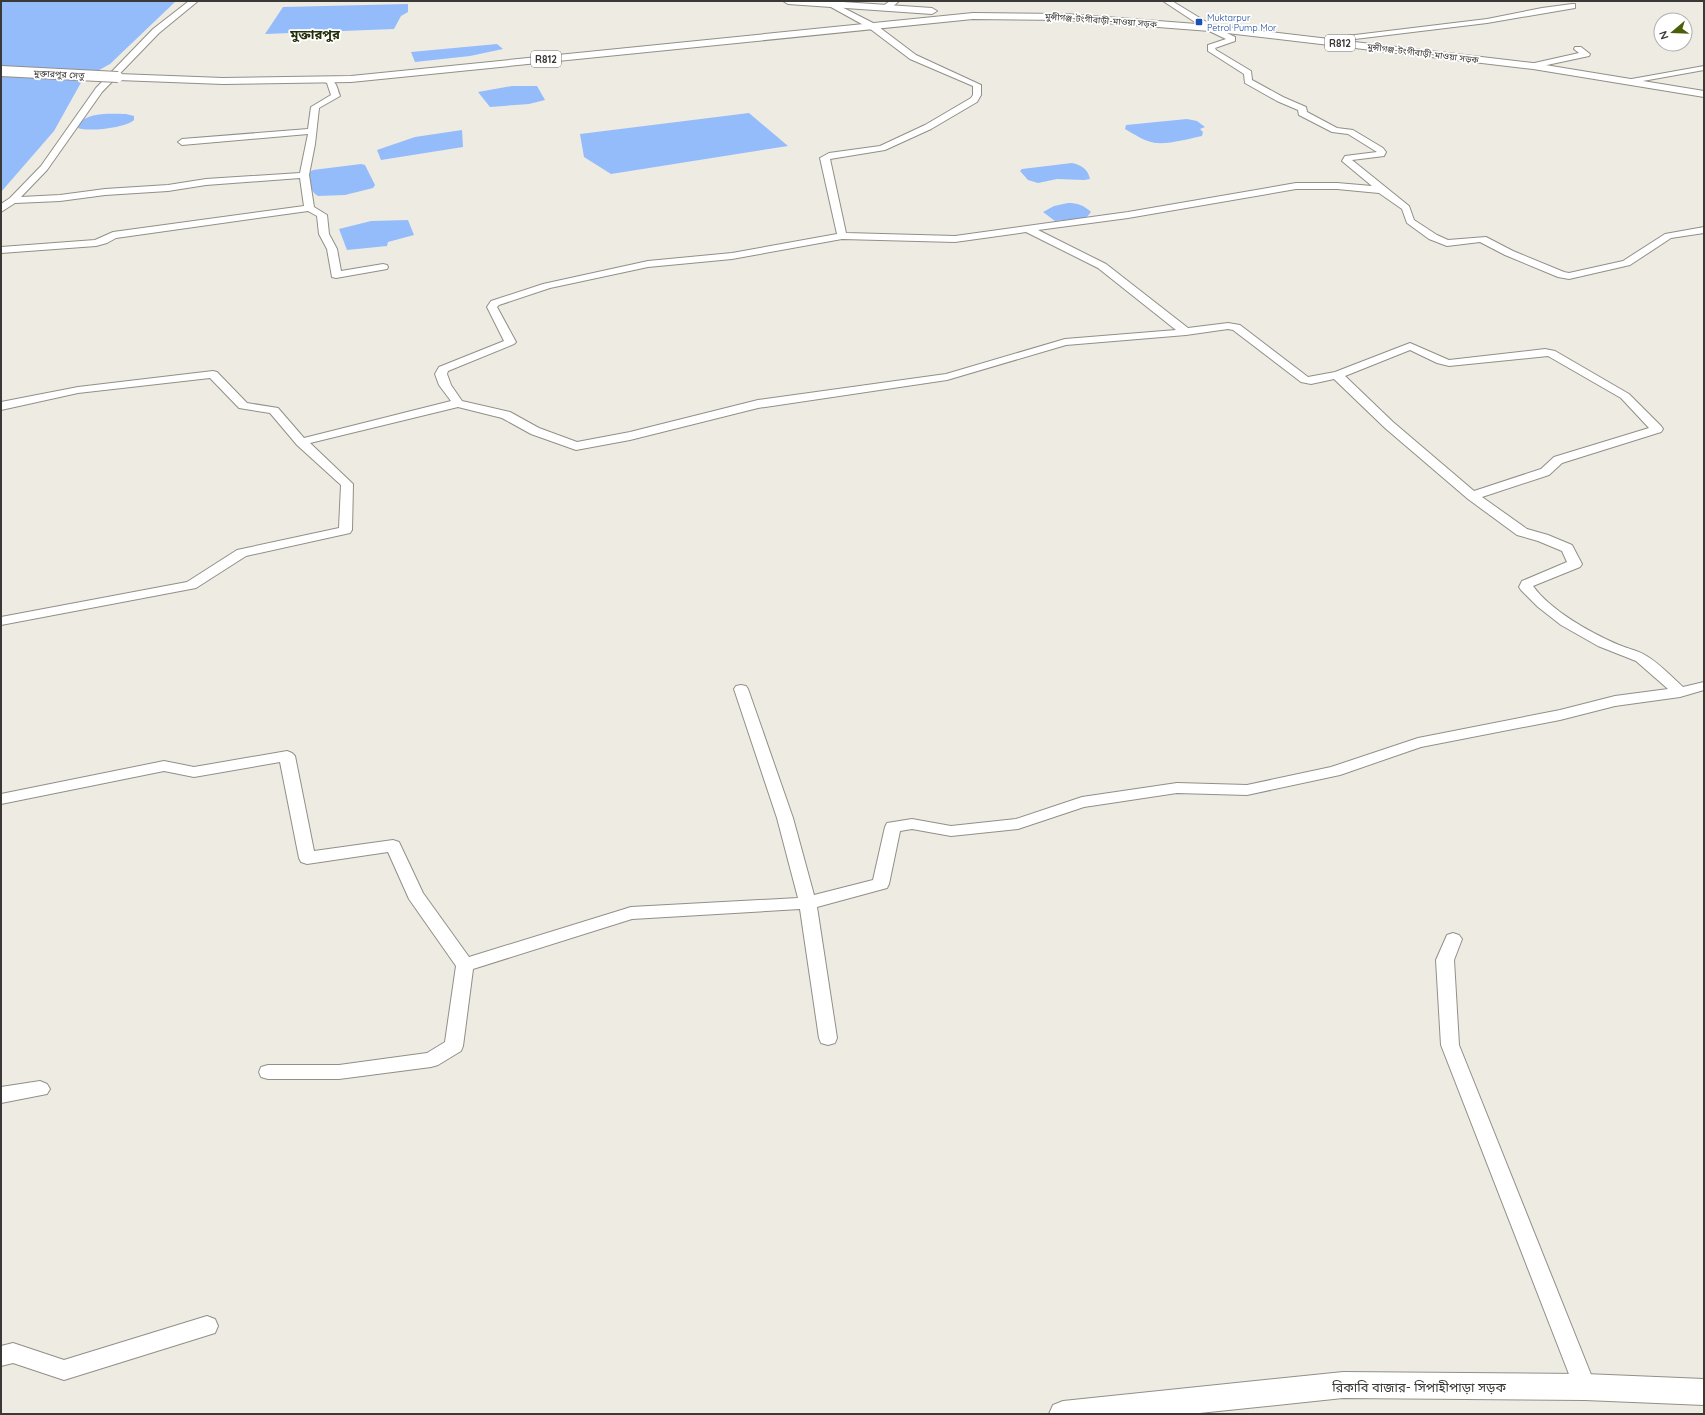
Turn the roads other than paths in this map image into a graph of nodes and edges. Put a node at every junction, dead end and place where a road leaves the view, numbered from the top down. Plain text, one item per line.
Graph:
1 (194, 1) edge
2 (788, 1) edge
3 (895, 1) edge
4 (1168, 1) edge
5 (827, 2) edge
6 (1572, 6) dead end
7 (886, 8) junction
8 (973, 16) junction
9 (872, 26) junction
10 (1210, 28) junction
11 (1322, 40) junction
12 (1578, 49) dead end
13 (1533, 66) junction
14 (1704, 68) edge
15 (1, 71) edge
16 (324, 80) junction
17 (1626, 82) junction
18 (1704, 94) edge
19 (312, 131) junction
20 (182, 142) dead end
21 (304, 175) junction
22 (1382, 190) junction
23 (13, 200) junction
24 (309, 208) junction
25 (1, 209) edge
26 (1026, 228) junction
27 (1704, 230) edge
28 (842, 236) junction
29 (1, 250) edge
30 (383, 267) dead end
31 (1186, 332) junction
32 (1337, 375) junction
33 (458, 403) junction
34 (1, 406) edge
35 (301, 442) junction
36 (1472, 496) junction
37 (1, 621) edge
38 (1704, 686) edge
39 (741, 689) dead end
40 (1680, 692) junction
41 (1, 799) edge
42 (808, 903) junction
43 (1453, 939) dead end
44 (465, 965) junction
45 (828, 1038) dead end
46 (268, 1072) dead end
47 (40, 1089) dead end
48 (1, 1095) edge
49 (207, 1326) dead end
50 (1, 1356) edge
51 (1585, 1387) junction
52 (1704, 1392) edge
53 (1185, 1408) edge
54 (1063, 1414) edge

1 - 23 street
2 - 5 main road
3 - 7 street
4 - 10 street
5 - 7 main road
5 - 9 street
6 - 11 street
7 - 8 main road
8 - 9 main road, R812
8 - 10 main road, মুন্সীগঞ্জ-টংগীবাড়ী-মাওয়া সড়ক / R812
9 - 16 main road, R812
9 - 28 street
10 - 11 main road, মুন্সীগঞ্জ-টংগীবাড়ী-মাওয়া সড়ক / R812
10 - 22 street
11 - 13 main road, মুন্সীগঞ্জ-টংগীবাড়ী-মাওয়া সড়ক / R812
12 - 13 street
13 - 17 main road, মুন্সীগঞ্জ-টংগীবাড়ী-মাওয়া সড়ক / R812
14 - 17 street
15 - 16 main road, মুক্তারপুর সেতু / R812, bridge
16 - 19 street
17 - 18 main road, মুন্সীগঞ্জ-টংগীবাড়ী-মাওয়া সড়ক / R812
19 - 20 street
19 - 21 street
21 - 23 street
21 - 24 street
22 - 26 street
22 - 27 street
23 - 25 street
24 - 29 street
24 - 30 street
26 - 28 street
26 - 31 street
28 - 33 street
31 - 32 street
31 - 33 street
32 - 36 street
32 - 36 street
33 - 35 street
34 - 35 street
35 - 37 street
36 - 40 street
38 - 40 street
39 - 42 street
40 - 42 street
41 - 44 street
42 - 44 street
42 - 45 street
43 - 51 street
44 - 46 street
47 - 48 street
49 - 50 street
51 - 52 main road, রিকাবি বাজার- সিপাহীপাড়া সড়ক
51 - 53 main road, রিকাবি বাজার- সিপাহীপাড়া সড়ক
53 - 54 main road, রিকাবি বাজার- সিপাহীপাড়া সড়ক

